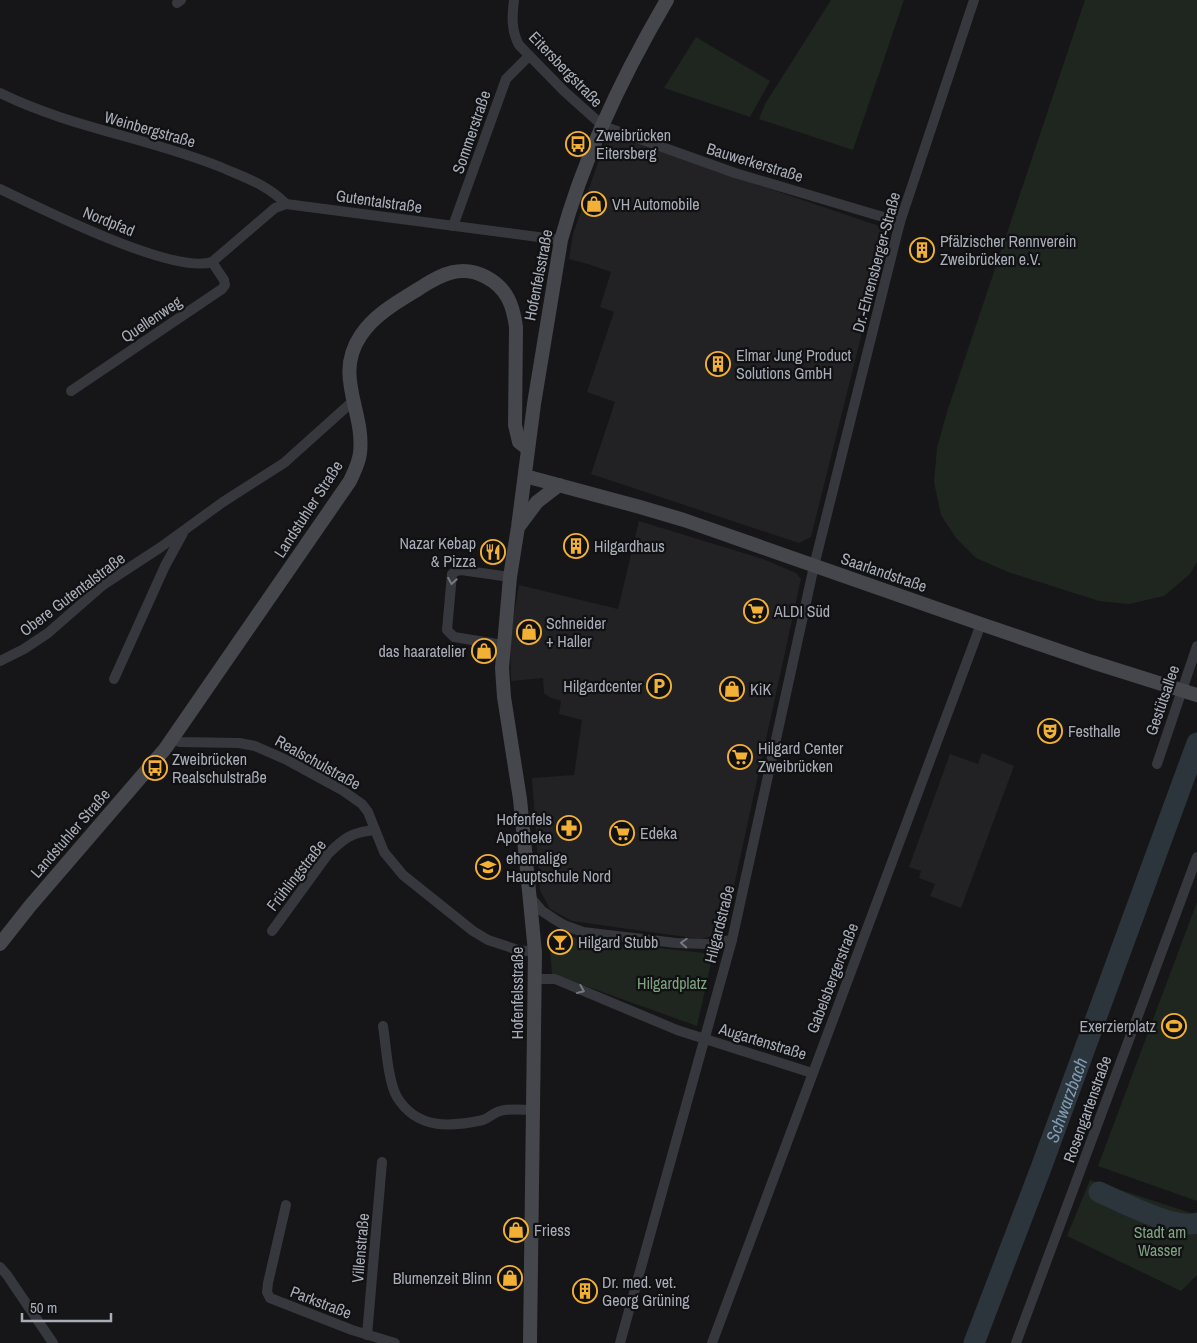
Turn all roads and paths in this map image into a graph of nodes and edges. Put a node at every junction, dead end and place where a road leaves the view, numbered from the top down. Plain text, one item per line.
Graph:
1 (514, 0) edge
2 (668, 0) edge
3 (974, 0) edge
4 (529, 56) junction
5 (0, 93) edge
6 (603, 126) junction
7 (0, 189) edge
8 (286, 204) junction
9 (900, 222) junction
10 (453, 226) junction
11 (561, 240) junction
12 (212, 262) junction
13 (71, 391) dead end
14 (352, 402) junction
15 (528, 449) junction
16 (525, 476) junction
17 (559, 485) junction
18 (518, 527) junction
19 (184, 530) junction
20 (814, 566) junction
21 (510, 577) junction
22 (981, 624) junction
23 (503, 645) junction
24 (1197, 646) edge
25 (0, 661) edge
26 (114, 679) dead end
27 (1190, 693) edge
28 (172, 739) junction
29 (1157, 764) dead end
30 (375, 830) junction
31 (1197, 857) edge
32 (531, 898) junction
33 (272, 931) dead end
34 (732, 940) junction
35 (0, 944) edge
36 (535, 952) junction
37 (535, 979) junction
38 (383, 1026) dead end
39 (704, 1039) junction
40 (812, 1073) junction
41 (534, 1110) junction
42 (382, 1162) dead end
43 (286, 1205) dead end
44 (0, 1268) edge
45 (368, 1335) junction
46 (53, 1343) edge
47 (395, 1343) edge
48 (530, 1343) edge
49 (620, 1343) edge
50 (712, 1343) edge
51 (1016, 1343) edge

1 - 4 street, Eitersbergstraße
2 - 6 main road, Hofenfelsstraße
3 - 9 street, Dr.-Ehrensberger-Straße
4 - 6 street, Eitersbergstraße
4 - 10 street, Sommerstraße
5 - 8 street, Weinbergstraße
6 - 9 street, Bauwerkerstraße
6 - 11 main road, Hofenfelsstraße
7 - 12 street, Nordpfad
8 - 10 street, Gutentalstraße
8 - 12 street
9 - 20 street, Dr.-Ehrensberger-Straße
10 - 11 street, Gutentalstraße
11 - 15 main road, Hofenfelsstraße
12 - 13 street, Quellenweg
14 - 15 main road, Landstuhler Straße
14 - 19 street, Obere Gutentalstraße
14 - 28 main road, Landstuhler Straße
15 - 16 main road, Hofenfelsstraße
16 - 17 main road, Saarlandstraße
16 - 18 main road, Hofenfelsstraße
17 - 18 main road
17 - 20 main road, Saarlandstraße
18 - 21 main road, Hofenfelsstraße
19 - 25 street, Obere Gutentalstraße
19 - 26 street, Obere Gutentalstraße
20 - 22 main road, Saarlandstraße
20 - 34 street, Hilgardstraße
21 - 23 main road, Hofenfelsstraße
21 -> 23 street
22 - 27 main road, Saarlandstraße
22 - 40 street, Gabelsbergerstraße
23 - 32 main road, Hofenfelsstraße
24 - 27 street, Gestütsallee
27 - 29 street, Gestütsallee
28 - 30 street, Realschulstraße
28 - 35 main road, Landstuhler Straße
30 - 33 street, Frühlingstraße
30 - 36 street, Realschulstraße
31 - 51 street, Rosengartenstraße
34 -> 32 street
32 - 36 main road, Hofenfelsstraße
34 - 39 street, Hilgardstraße
36 - 37 main road, Hofenfelsstraße
37 -> 39 street
37 - 41 main road, Hofenfelsstraße
38 - 41 street
39 - 40 street, Augartenstraße
39 - 49 street, Hilgardstraße
40 - 50 street, Gabelsbergerstraße
41 - 48 main road, Hofenfelsstraße
42 - 45 street, Villenstraße
43 - 45 street, Parkstraße
44 - 46 street
45 - 47 street, Parkstraße

